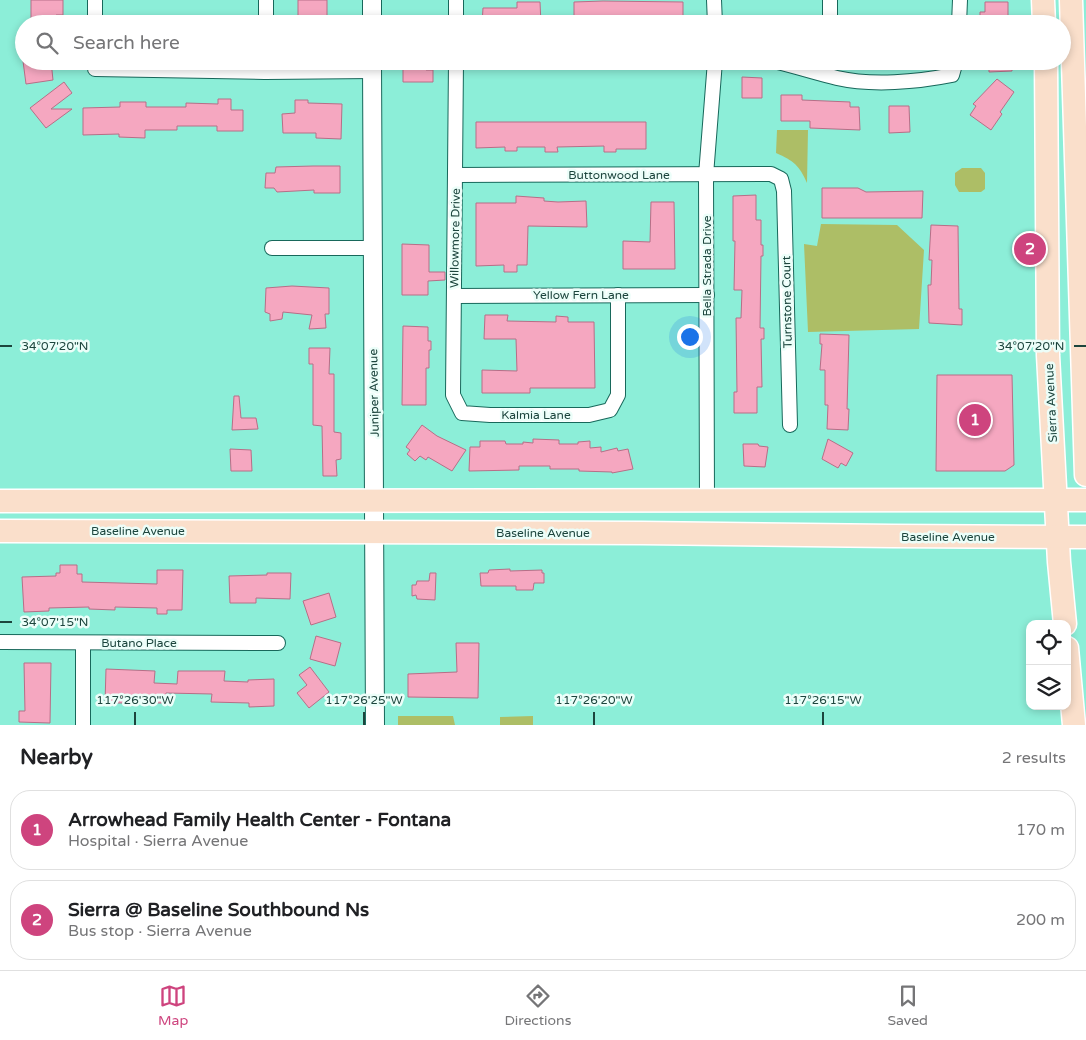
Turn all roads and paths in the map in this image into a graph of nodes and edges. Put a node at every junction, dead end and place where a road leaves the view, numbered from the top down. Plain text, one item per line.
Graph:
1 (95, 0) edge
2 (266, 0) edge
3 (372, 0) edge
4 (456, 0) edge
5 (714, 0) edge
6 (830, 0) edge
7 (960, 0) edge
8 (1043, 0) edge
9 (1071, 0) edge
10 (95, 15) edge
11 (266, 15) edge
12 (372, 15) edge
13 (456, 15) edge
14 (714, 15) edge
15 (830, 15) edge
16 (959, 15) edge
17 (1044, 15) edge
18 (372, 70) edge
19 (456, 70) edge
20 (714, 70) edge
21 (807, 70) edge
22 (830, 70) edge
23 (954, 70) edge
24 (1046, 70) edge
25 (830, 76) junction
26 (456, 175) junction
27 (706, 175) junction
28 (782, 179) joint
29 (272, 248) dead end
30 (372, 248) junction
31 (618, 295) junction
32 (707, 295) junction
33 (454, 296) junction
34 (462, 413) joint
35 (790, 425) dead end
36 (1086, 475) edge
37 (1057, 500) junction
38 (1086, 500) edge
39 (374, 501) junction
40 (707, 501) junction
41 (0, 502) edge
42 (0, 531) edge
43 (374, 532) junction
44 (1059, 537) junction
45 (1086, 537) edge
46 (1065, 620) edge
47 (0, 642) edge
48 (83, 643) junction
49 (278, 643) dead end
50 (1069, 665) edge
51 (83, 725) edge
52 (375, 725) edge
53 (1074, 725) edge

1 - 10 street
2 - 11 street
3 - 12 street
4 - 13 street
5 - 14 street
6 - 15 street
7 - 16 street
8 - 17 main road
9 - 36 main road
18 - 30 street, Juniper Avenue
19 - 26 street, Willowmore Drive
20 - 27 street, Bella Strada Drive
21 - 25 street
22 - 25 street
23 - 25 street
24 - 37 main road, Sierra Avenue
26 - 27 street, Buttonwood Lane
26 - 33 street, Willowmore Drive
27 - 28 street, Buttonwood Lane
27 - 32 street, Bella Strada Drive
28 - 35 street, Turnstone Court
29 - 30 street
30 - 39 street, Juniper Avenue
31 - 32 street, Yellow Fern Lane
31 - 33 street, Yellow Fern Lane
31 - 34 street, Kalmia Lane
32 - 40 street, Bella Strada Drive
33 - 34 street, Willowmore Drive
37 - 38 main road
37 - 40 main road
37 - 44 main road, Sierra Avenue
39 - 40 main road
39 - 41 main road
39 - 43 street, Juniper Avenue
42 - 43 main road, Baseline Avenue
43 - 44 main road, Baseline Avenue
43 - 52 street, Juniper Avenue
44 - 45 main road, Baseline Avenue
44 - 46 main road, Sierra Avenue
47 - 48 street, Butano Place
48 - 49 street, Butano Place
48 - 51 street
50 - 53 main road

